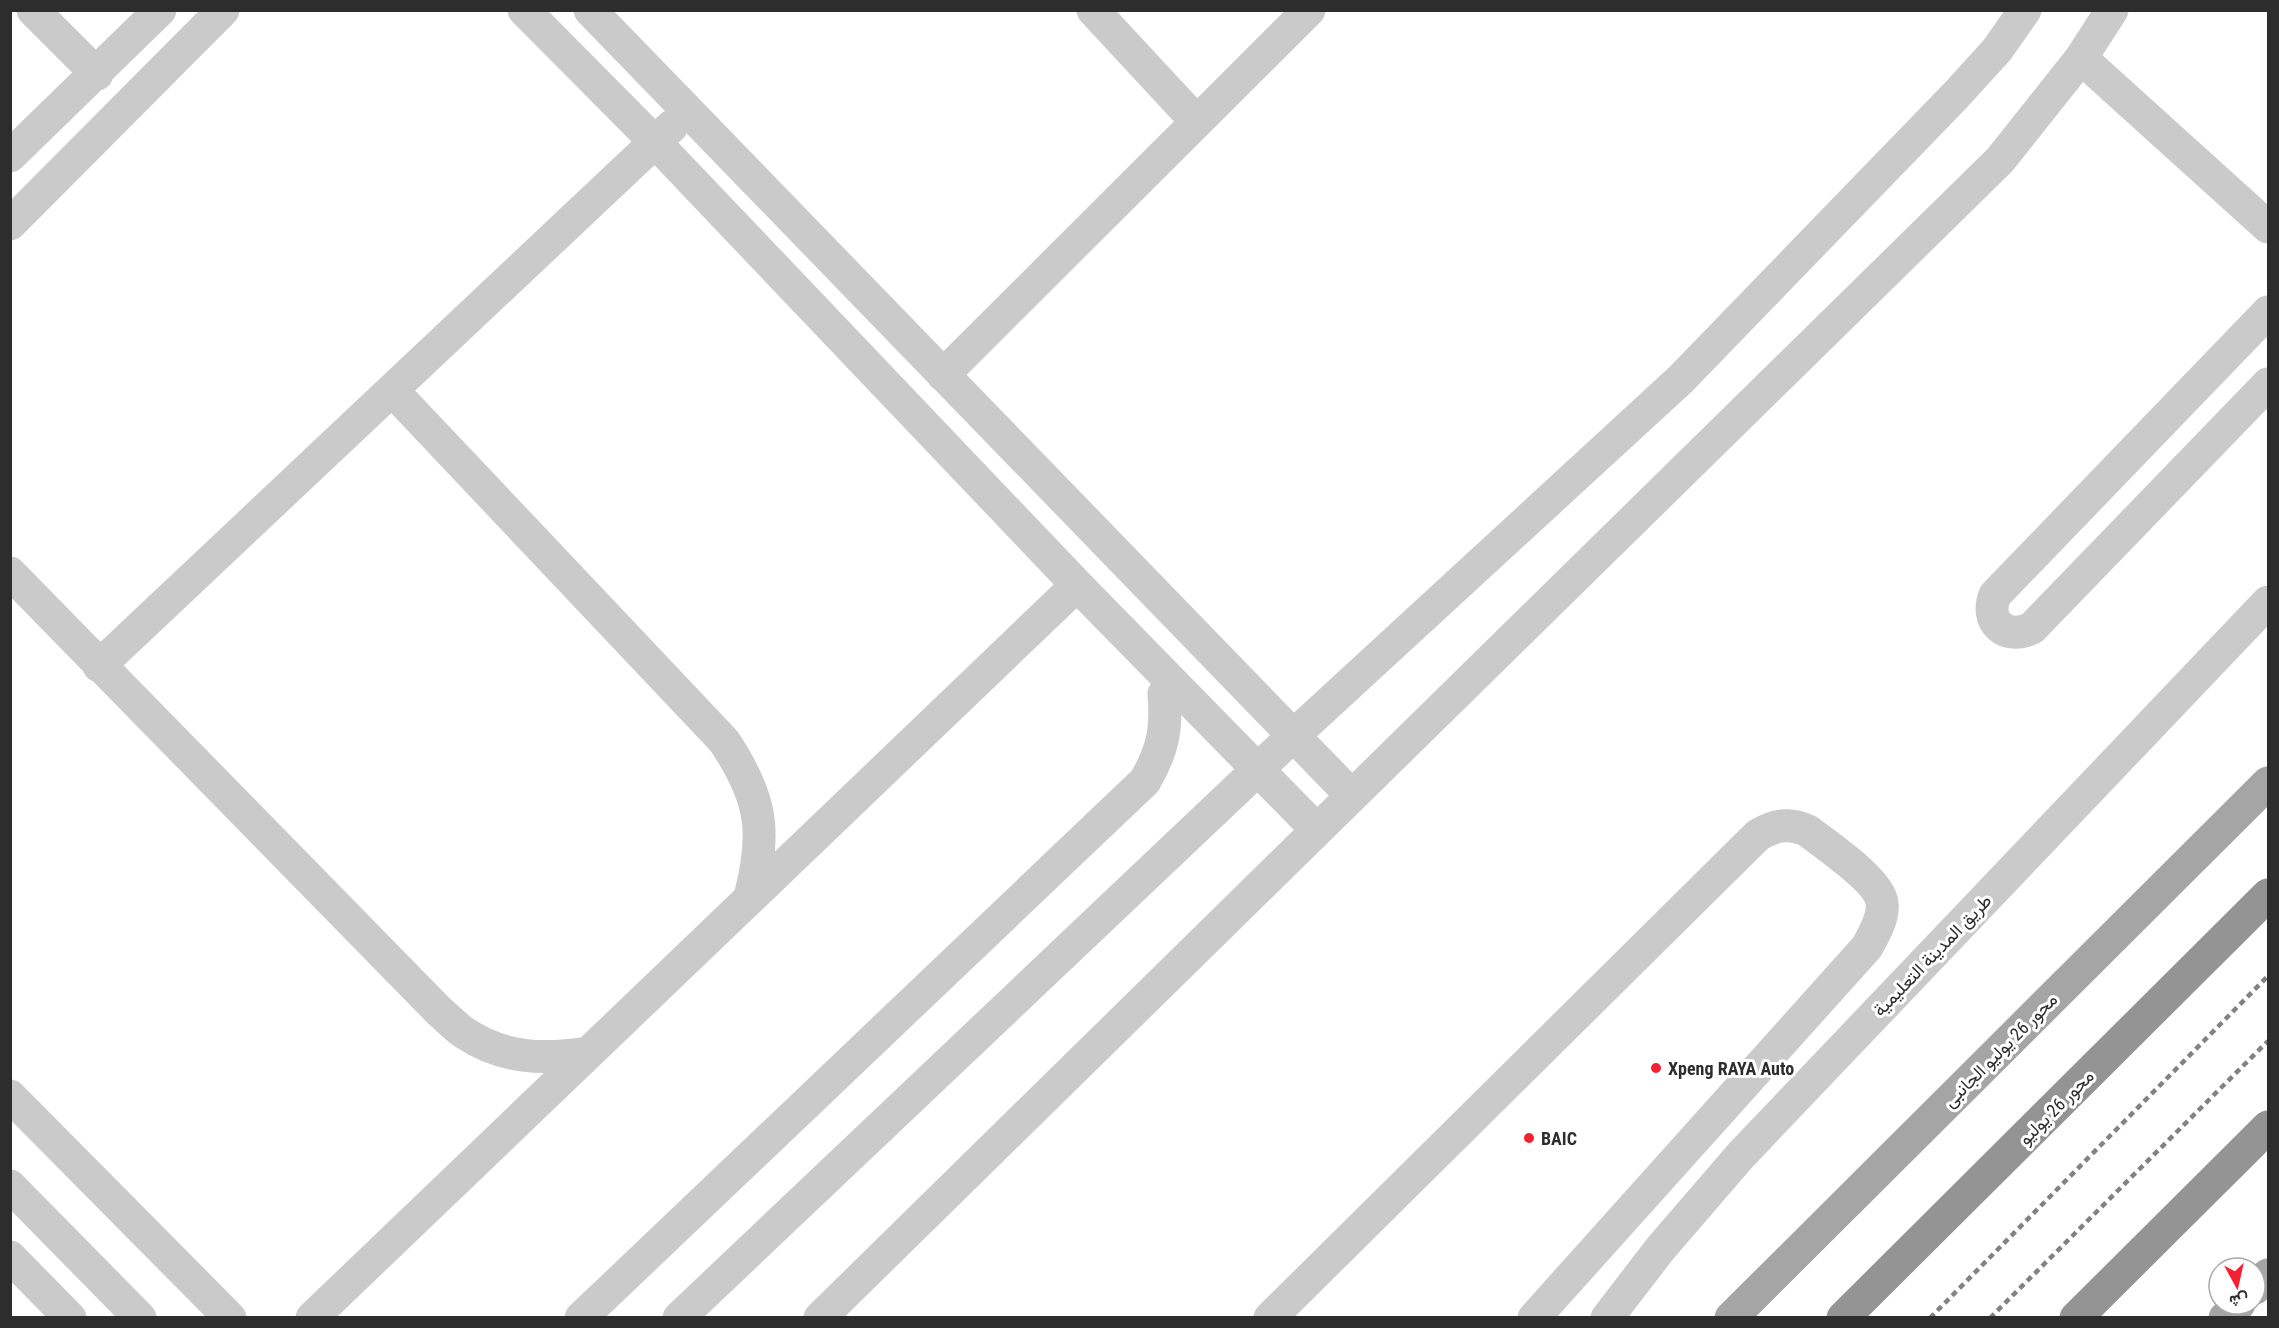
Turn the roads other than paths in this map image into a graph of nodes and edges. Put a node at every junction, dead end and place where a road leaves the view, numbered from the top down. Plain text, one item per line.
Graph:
1 (33, 10) edge
2 (160, 10) edge
3 (223, 10) edge
4 (524, 10) edge
5 (590, 10) edge
6 (1093, 10) edge
7 (1309, 10) edge
8 (2025, 10) edge
9 (2112, 10) edge
10 (2081, 58) junction
11 (97, 74) junction
12 (655, 78) junction
13 (623, 109) junction
14 (688, 111) junction
15 (1196, 121) junction
16 (656, 142) junction
17 (10, 156) edge
18 (10, 224) edge
19 (2268, 227) edge
20 (2268, 312) edge
21 (943, 375) junction
22 (2268, 384) edge
23 (392, 390) junction
24 (2179, 405) junction
25 (2216, 438) junction
26 (10, 573) edge
27 (1077, 585) junction
28 (2268, 602) edge
29 (99, 666) junction
30 (1173, 685) junction
31 (1293, 736) junction
32 (1258, 771) junction
33 (2268, 783) edge
34 (1352, 796) junction
35 (1317, 830) junction
36 (2268, 896) edge
37 (750, 897) junction
38 (588, 1053) junction
39 (10, 1096) edge
40 (2268, 1127) edge
41 (10, 1186) edge
42 (10, 1257) edge
43 (70, 1317) edge
44 (140, 1317) edge
45 (230, 1317) edge
46 (312, 1317) edge
47 (581, 1317) edge
48 (679, 1317) edge
49 (820, 1317) edge
50 (1270, 1317) edge
51 (1534, 1317) edge
52 (1607, 1317) edge
53 (1731, 1317) edge
54 (1844, 1317) edge
55 (2076, 1317) edge

1 - 11 street
2 - 11 street
3 - 18 street
4 - 13 street
5 - 12 street
6 - 15 street
7 - 15 street
8 - 31 street
9 - 10 street
10 - 19 street
10 - 34 street
11 - 17 street
12 - 13 street
12 - 14 street
13 - 16 street
14 - 16 street
14 - 21 street
15 - 21 street
16 - 23 street
16 - 27 street
20 - 24 street
21 - 31 street
22 - 25 street
23 - 29 street
23 - 37 street
24 - 25 street
24 - 25 street
26 - 29 street
27 - 30 street
27 - 37 street
28 - 52 street, طريق المدينة التعليمية
29 - 38 street
30 - 32 street
30 - 47 street
31 - 32 street
31 - 34 street
32 - 35 street
32 - 48 street
33 - 53 main road, محور 26 يوليو الجانبى
34 - 35 street
35 - 49 street
36 - 54 highway, محور 26 يوليو
37 - 38 street
38 - 46 street
39 - 45 street
40 - 55 highway
41 - 44 street
42 - 43 street
50 - 51 street

